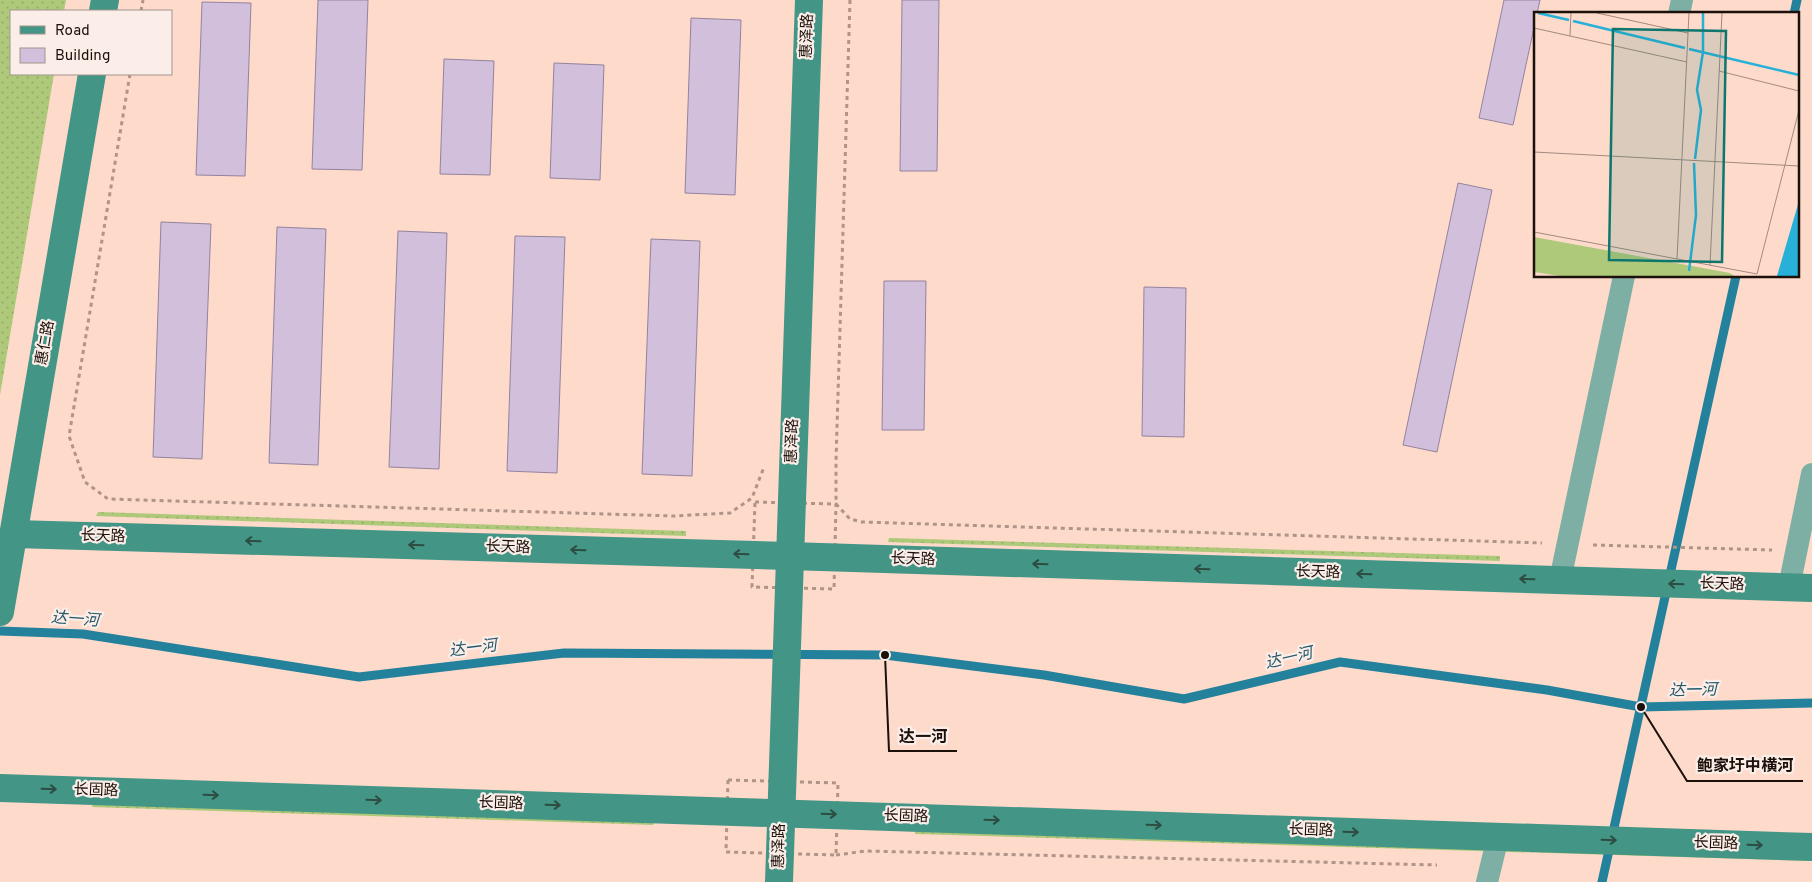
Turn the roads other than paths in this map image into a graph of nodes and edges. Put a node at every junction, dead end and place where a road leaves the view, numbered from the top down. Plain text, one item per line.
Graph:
1 (809, 0) edge
2 (92, 75) edge
3 (1624, 278) edge
4 (1812, 474) edge
5 (14, 534) junction
6 (789, 556) junction
7 (1560, 580) junction
8 (1800, 588) edge
9 (0, 612) edge
10 (0, 788) edge
11 (780, 812) junction
12 (1498, 837) junction
13 (1812, 847) edge
14 (779, 882) edge
15 (1487, 882) edge

1 - 6 street, 惠泽路
2 - 5 street, 惠仁路
3 - 7 street
4 - 8 street
6 -> 5 street, 长天路
5 - 9 street, 惠仁路
7 -> 6 street, 长天路
6 - 11 street, 惠泽路
8 -> 7 street, 长天路
10 -> 11 street, 长固路
11 -> 12 street, 长固路
11 - 14 street, 惠泽路
12 -> 13 street, 长固路
12 - 15 street

